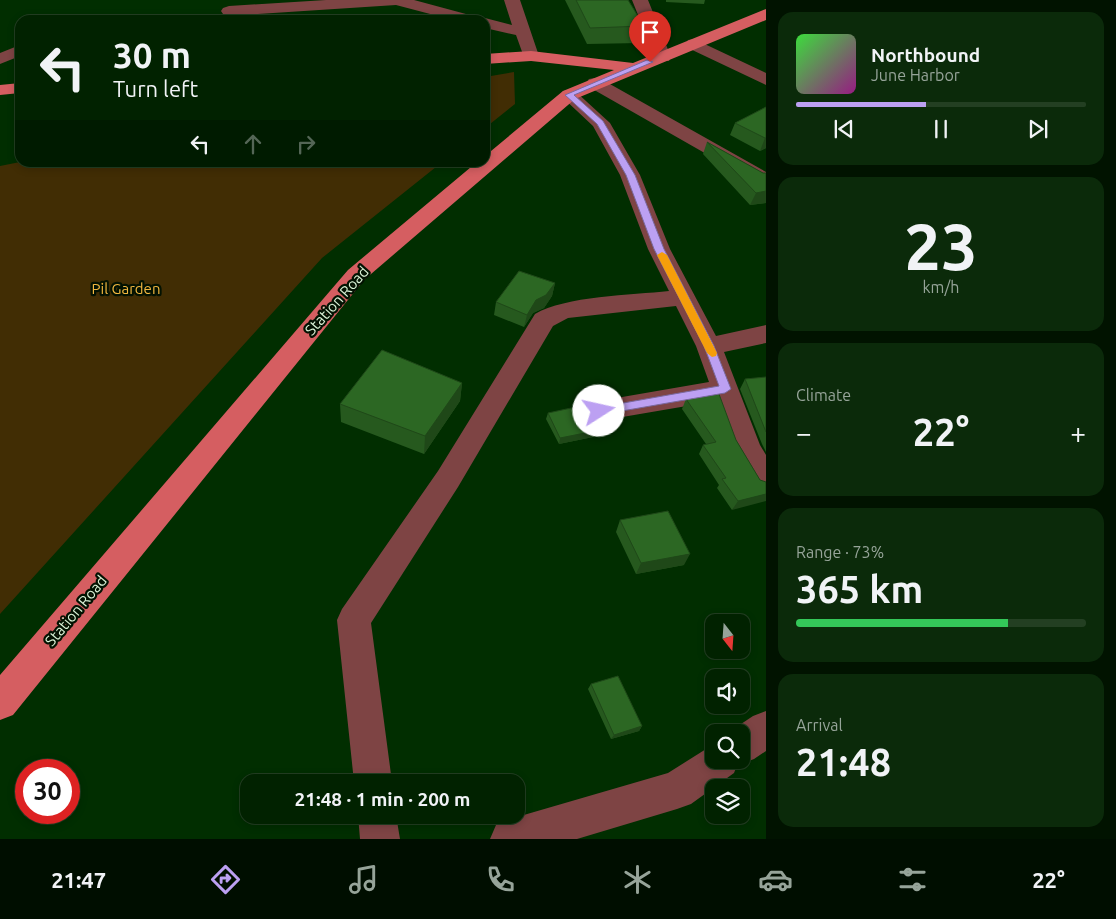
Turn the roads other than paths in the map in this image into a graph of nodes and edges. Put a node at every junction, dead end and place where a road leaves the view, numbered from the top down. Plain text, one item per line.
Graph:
1 (396, 0) edge
2 (512, 0) edge
3 (640, 0) edge
4 (224, 10) edge
5 (766, 14) edge
6 (452, 15) edge
7 (490, 24) edge
8 (523, 32) junction
9 (694, 44) junction
10 (15, 52) edge
11 (531, 56) junction
12 (663, 57) junction
13 (0, 59) edge
14 (490, 59) edge
15 (637, 67) junction
16 (766, 80) edge
17 (595, 83) junction
18 (15, 88) edge
19 (0, 90) edge
20 (569, 95) junction
21 (490, 162) edge
22 (484, 167) edge
23 (766, 180) edge
24 (684, 297) junction
25 (763, 340) edge
26 (709, 346) junction
27 (725, 389) junction
28 (599, 411) dead end
29 (766, 480) edge
30 (0, 702) edge
31 (766, 729) edge
32 (750, 740) edge
33 (708, 769) edge
34 (372, 774) edge
35 (378, 824) edge
36 (380, 839) edge
37 (510, 839) edge

1 - 4 street
1 - 6 street
2 - 8 street
3 - 12 street
5 - 9 main road, Station Road
7 - 8 street
8 - 11 street
9 - 12 main road, Station Road
9 - 16 street
10 - 13 street
11 - 14 main road
11 - 15 main road
12 - 15 main road, Station Road
15 - 17 main road, Station Road
17 - 20 main road, Station Road
17 - 23 street
18 - 19 main road
20 - 21 main road, Station Road
20 - 24 street
22 - 30 main road, Station Road
24 - 26 street
24 - 34 street
25 - 26 street
26 - 27 street
27 - 28 street
27 - 29 street
31 - 32 street
33 - 37 street
35 - 36 street

